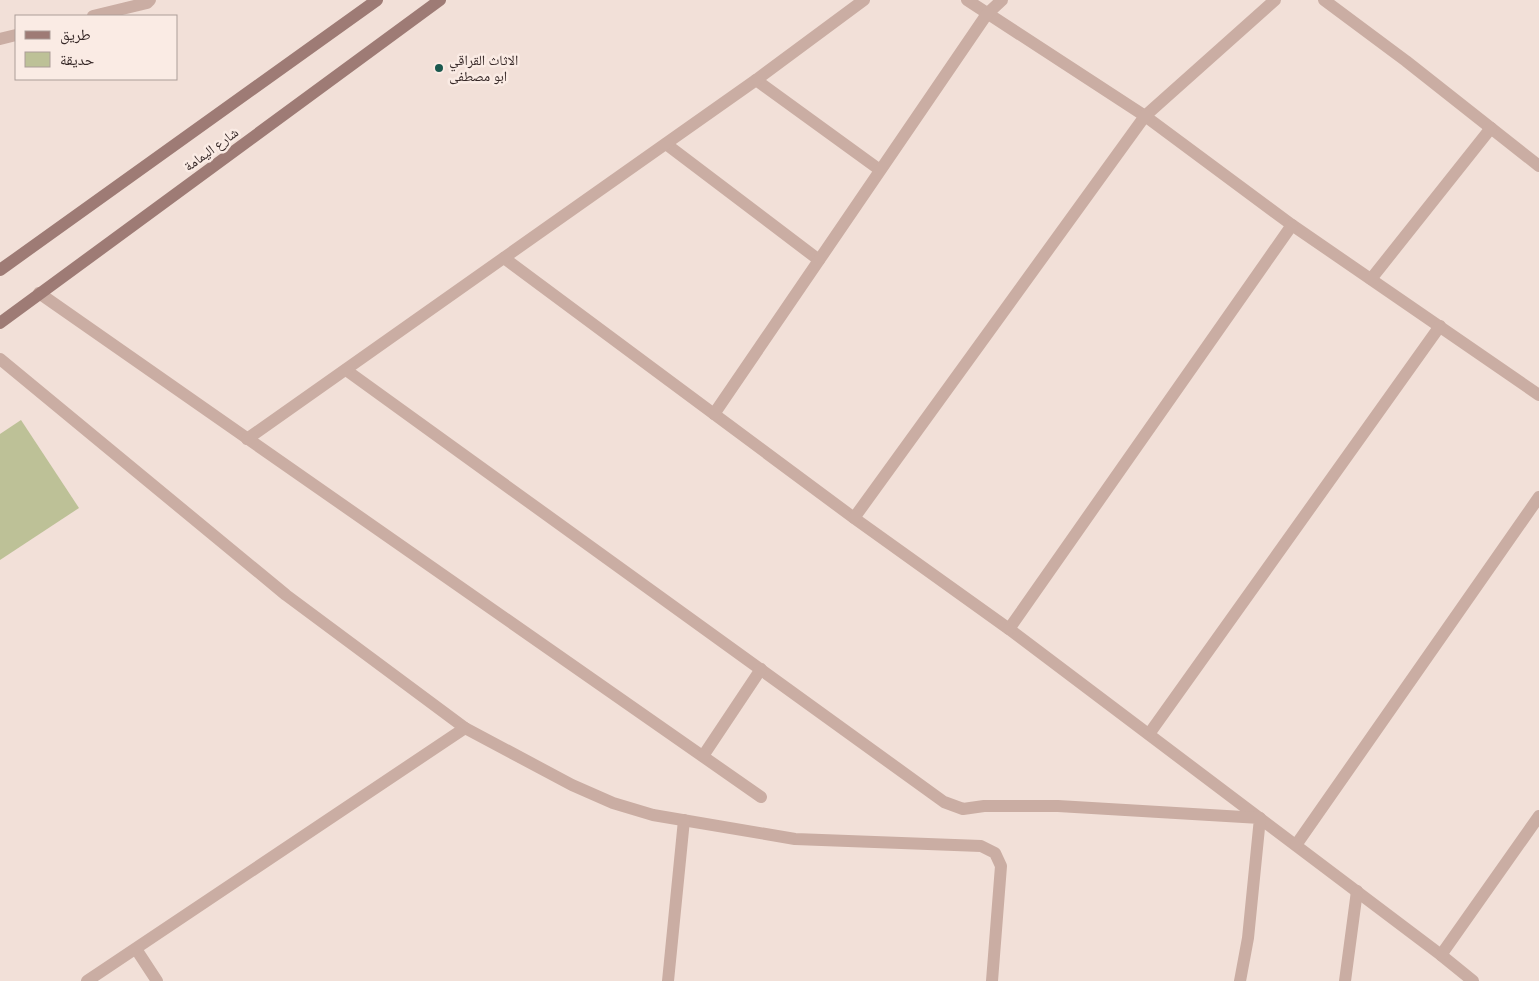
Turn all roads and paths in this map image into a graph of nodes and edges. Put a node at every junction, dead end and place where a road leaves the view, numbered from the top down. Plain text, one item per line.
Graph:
1 (150, 0) edge
2 (378, 0) edge
3 (440, 0) edge
4 (864, 0) edge
5 (967, 0) edge
6 (1002, 0) edge
7 (1275, 0) edge
8 (1324, 0) edge
9 (987, 14) junction
10 (97, 15) edge
11 (15, 35) edge
12 (0, 39) edge
13 (756, 80) junction
14 (1145, 116) junction
15 (1490, 128) junction
16 (666, 144) junction
17 (1539, 166) edge
18 (880, 170) junction
19 (1292, 225) junction
20 (504, 258) junction
21 (819, 260) junction
22 (0, 270) edge
23 (1371, 279) junction
24 (40, 293) junction
25 (0, 323) edge
26 (1440, 326) junction
27 (0, 358) edge
28 (346, 370) junction
29 (1539, 395) edge
30 (714, 414) junction
31 (247, 439) junction
32 (1539, 497) edge
33 (854, 518) junction
34 (1009, 629) junction
35 (760, 669) junction
36 (465, 728) junction
37 (1149, 734) junction
38 (703, 756) junction
39 (761, 797) dead end
40 (1539, 816) edge
41 (1260, 818) junction
42 (684, 820) junction
43 (1296, 845) junction
44 (1358, 891) junction
45 (136, 949) junction
46 (1441, 955) junction
47 (87, 981) edge
48 (157, 981) edge
49 (668, 981) edge
50 (992, 981) edge
51 (1240, 981) edge
52 (1345, 981) edge
53 (1473, 981) edge

1 - 10 street
2 - 22 main road, شارع اليمامة
3 - 24 main road, شارع اليمامة
4 - 13 street
5 - 9 street
6 - 9 street
7 - 14 street
8 - 15 street
9 - 14 street
9 - 18 street
11 - 12 street
13 - 16 street
13 - 18 street
14 - 19 street
14 - 33 street
15 - 17 street
15 - 23 street
16 - 20 street
16 - 21 street
18 - 21 street
19 - 23 street
19 - 34 street
20 - 28 street
20 - 30 street
21 - 30 street
23 - 26 street
24 - 25 main road, شارع اليمامة
24 - 31 street
26 - 29 street
26 - 37 street
27 - 36 street
28 - 31 street
28 - 35 street
30 - 33 street
31 - 38 street
32 - 43 street
33 - 34 street
34 - 37 street
35 - 38 street
35 - 41 street
36 - 42 street
36 - 45 street
37 - 41 street
38 - 39 street
40 - 46 street
41 - 43 street
41 - 51 street
42 - 49 street
42 - 50 street
43 - 44 street
44 - 46 street
44 - 52 street
45 - 47 street
45 - 48 street
46 - 53 street

